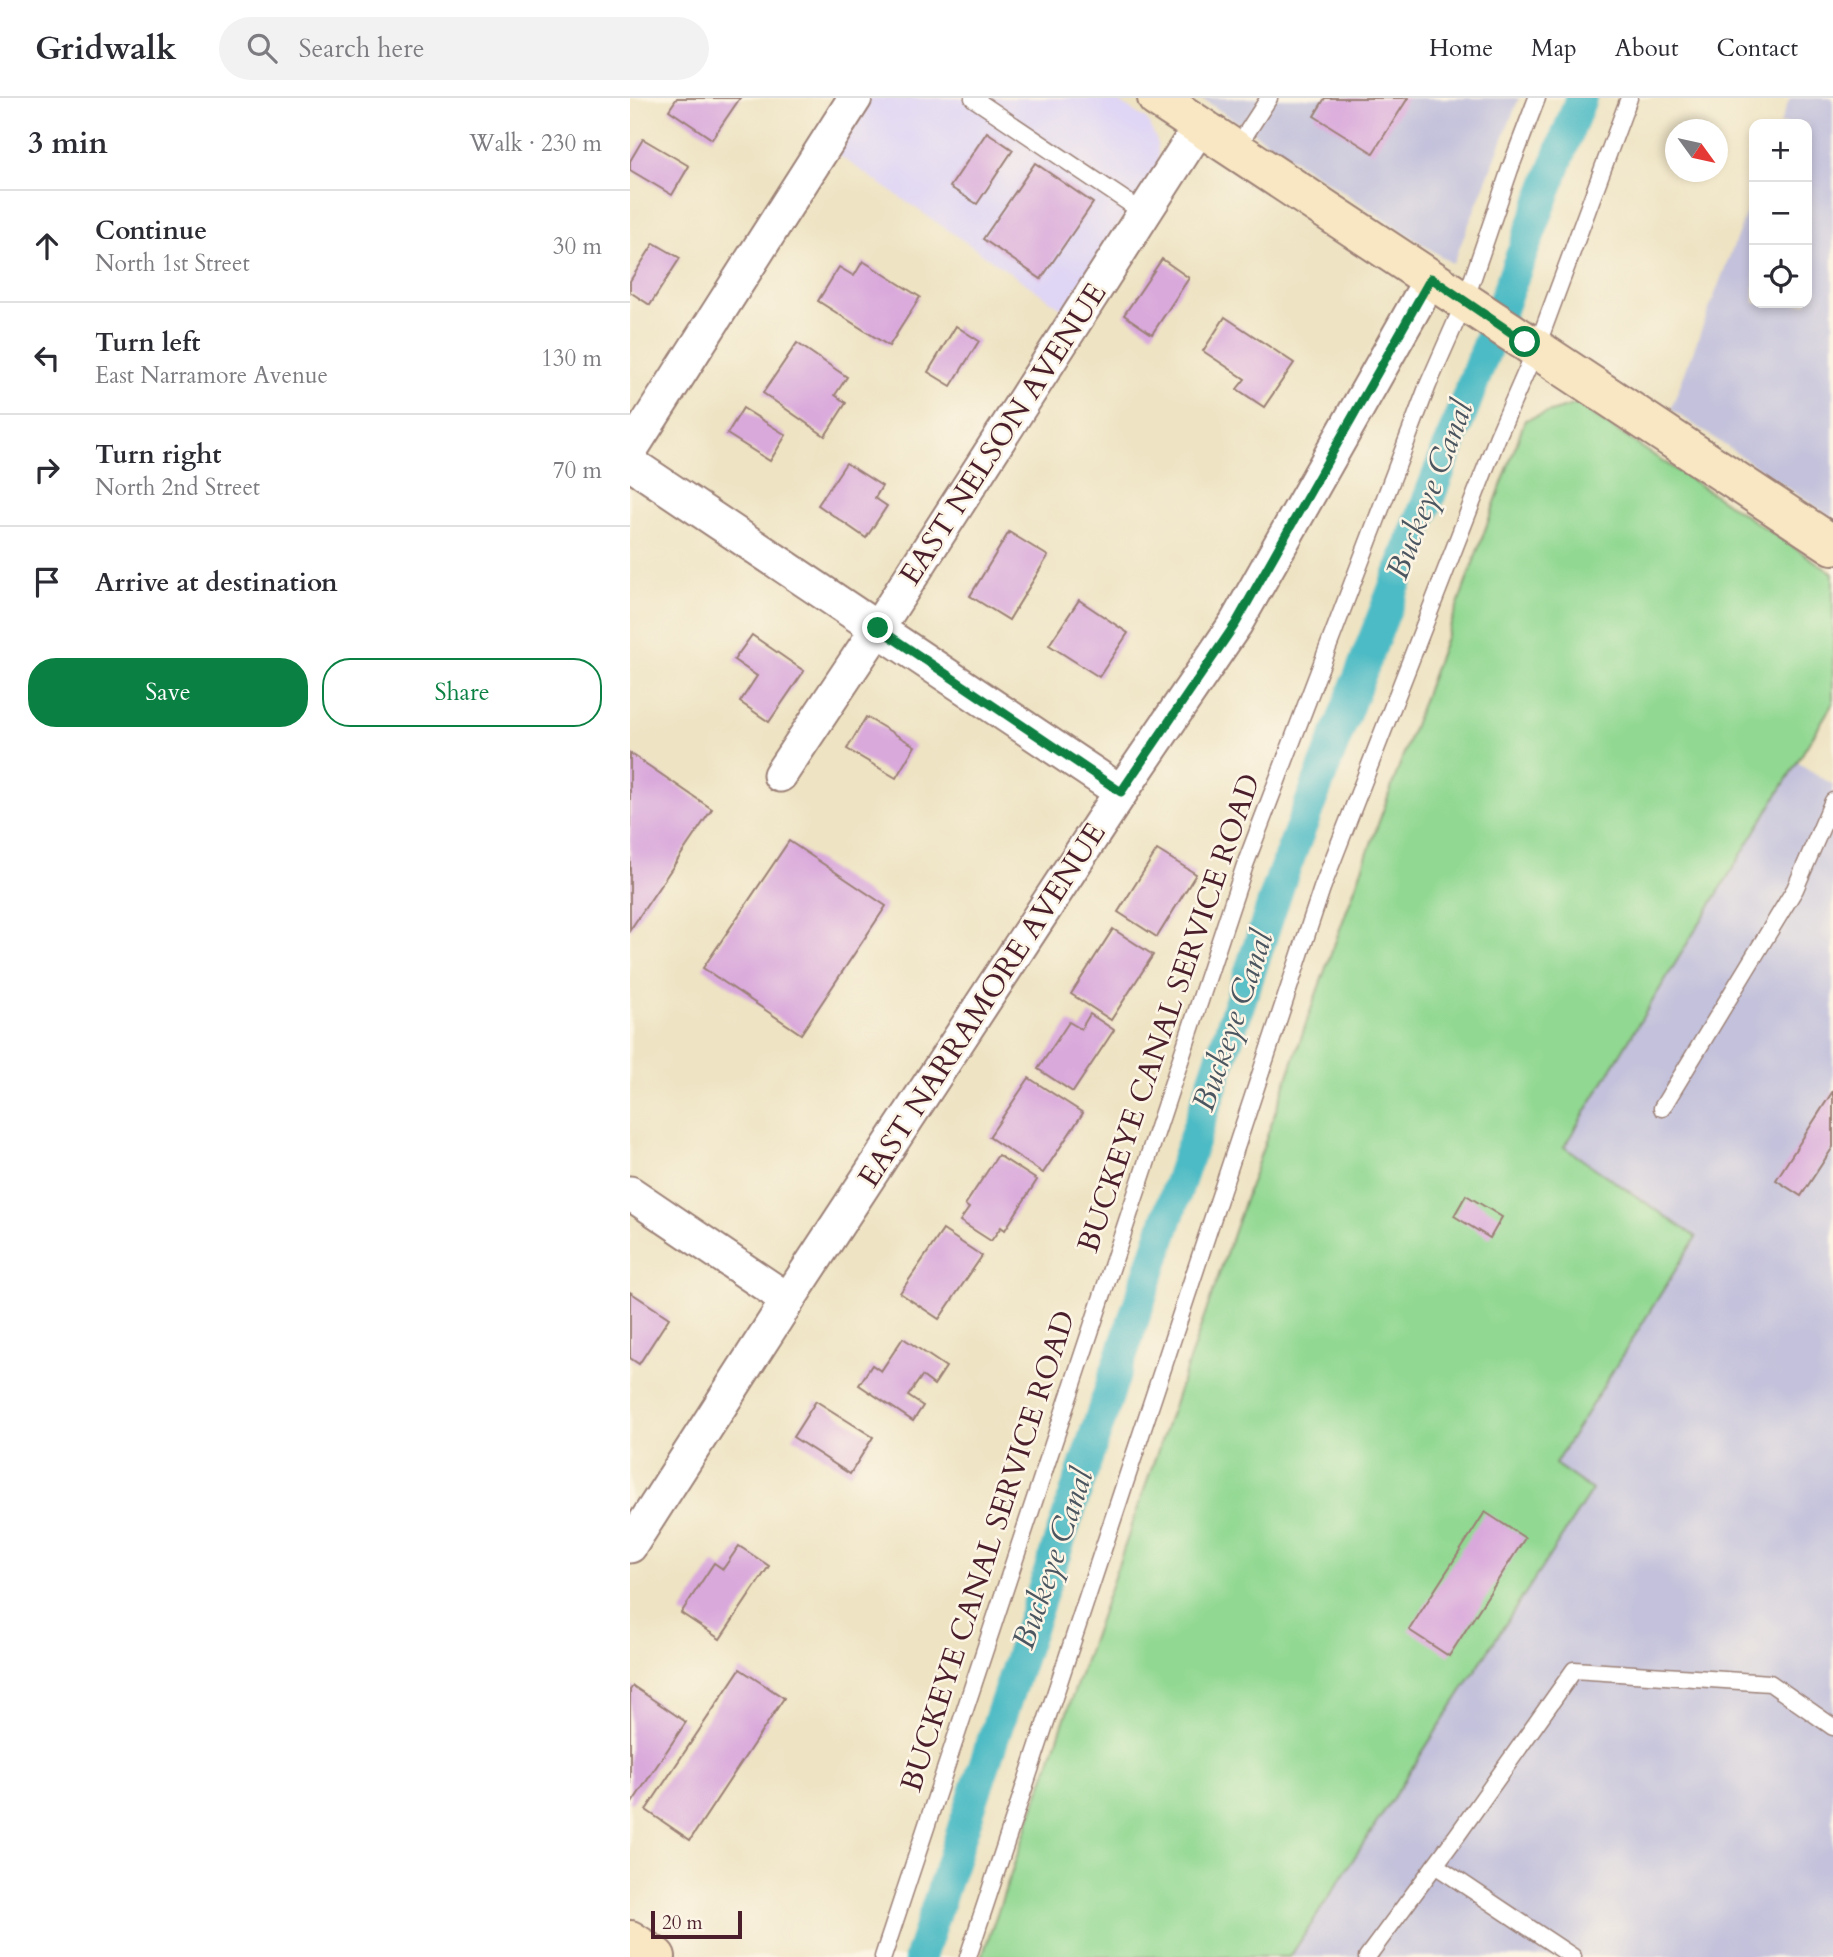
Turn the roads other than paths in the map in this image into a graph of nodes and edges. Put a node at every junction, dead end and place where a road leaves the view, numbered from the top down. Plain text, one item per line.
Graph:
1 (855, 98) edge
2 (973, 98) edge
3 (1157, 98) edge
4 (1269, 98) edge
5 (1537, 98) edge
6 (1629, 98) edge
7 (1200, 126) junction
8 (1236, 149) junction
9 (1144, 213) junction
10 (1431, 278) junction
11 (1472, 306) junction
12 (1530, 345) junction
13 (630, 451) edge
14 (630, 463) edge
15 (1833, 545) edge
16 (878, 628) junction
17 (779, 775) dead end
18 (1121, 792) junction
19 (1833, 801) edge
20 (1662, 1108) dead end
21 (630, 1194) edge
22 (788, 1300) junction
23 (630, 1546) edge
24 (1833, 1727) edge
25 (1435, 1865) junction
26 (630, 1940) edge
27 (656, 1957) edge
28 (883, 1957) edge
29 (968, 1957) edge
30 (1367, 1957) edge
31 (1573, 1957) edge

1 - 13 street
2 - 9 lane
3 - 7 main road
4 - 8 lane
5 - 11 lane, BUCKEYE CANAL SERVICE ROAD
6 - 12 lane
7 - 8 main road
7 - 9 street, EAST NELSON AVENUE
8 - 10 main road
9 - 16 street, EAST NELSON AVENUE
10 - 11 main road
10 - 18 street, EAST NARRAMORE AVENUE
11 - 12 main road
11 - 28 lane, BUCKEYE CANAL SERVICE ROAD
12 - 15 main road
12 - 29 lane
14 - 16 street
16 - 17 street, EAST NELSON AVENUE
16 - 18 street
18 - 22 street, EAST NARRAMORE AVENUE
19 - 20 lane
21 - 22 street
22 - 23 street, EAST NARRAMORE AVENUE
24 - 25 lane
25 - 30 lane
25 - 31 lane
26 - 27 main road

